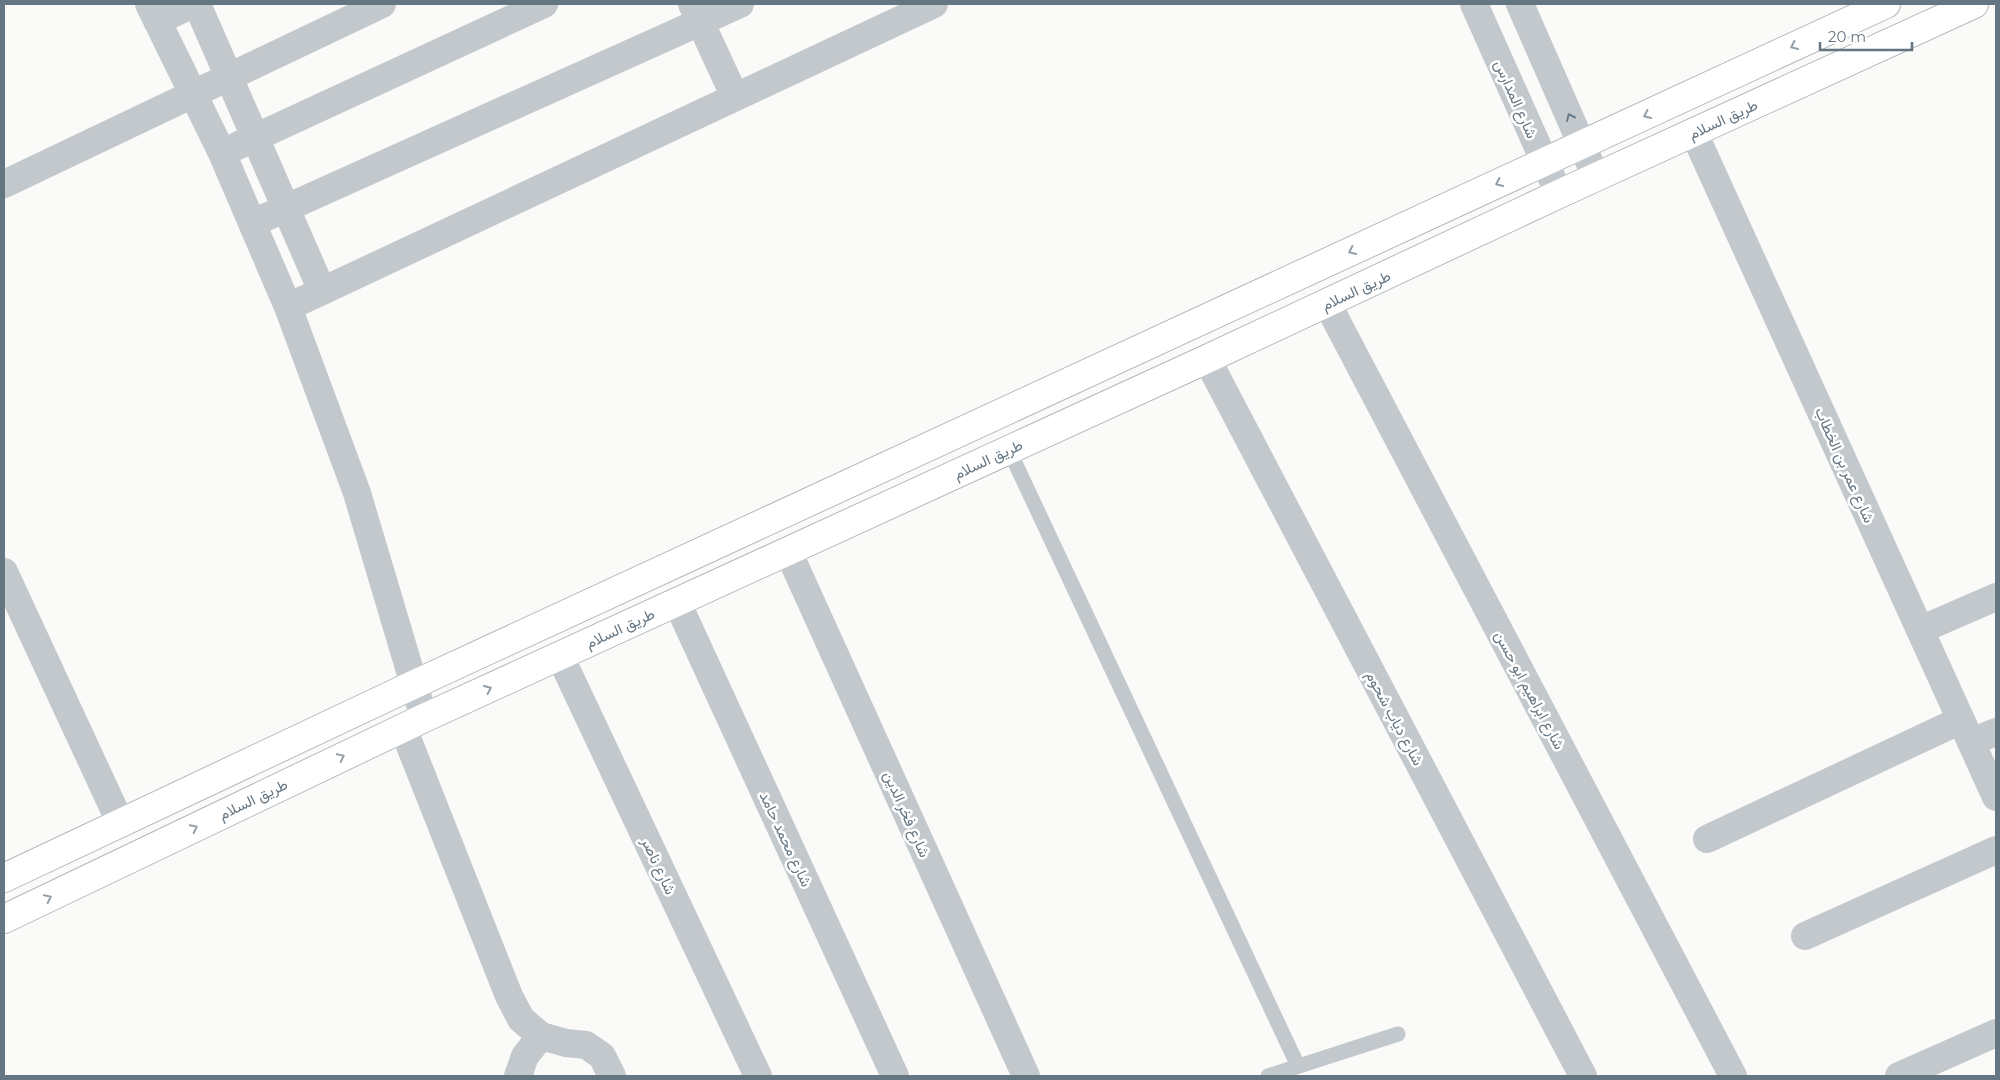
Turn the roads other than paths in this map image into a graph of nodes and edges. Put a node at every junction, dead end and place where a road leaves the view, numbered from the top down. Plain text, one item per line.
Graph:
1 (192, 4) edge
2 (197, 4) edge
3 (382, 4) edge
4 (544, 4) edge
5 (740, 4) edge
6 (934, 4) edge
7 (1474, 4) edge
8 (1520, 4) edge
9 (1886, 4) edge
10 (1974, 4) edge
11 (153, 12) edge
12 (696, 13) edge
13 (229, 77) junction
14 (194, 94) junction
15 (735, 97) junction
16 (1694, 133) junction
17 (256, 138) junction
18 (1582, 144) junction
19 (222, 153) junction
20 (1545, 162) junction
21 (1596, 178) junction
22 (4, 184) edge
23 (1559, 194) junction
24 (286, 208) junction
25 (253, 223) junction
26 (322, 291) junction
27 (1327, 303) junction
28 (288, 306) junction
29 (1208, 359) junction
30 (1009, 450) junction
31 (788, 551) junction
32 (4, 572) edge
33 (1996, 597) edge
34 (677, 602) junction
35 (1920, 630) junction
36 (560, 656) junction
37 (415, 684) junction
38 (414, 723) junction
39 (1966, 731) junction
40 (1996, 732) edge
41 (1996, 797) edge
42 (120, 822) junction
43 (1707, 839) dead end
44 (1996, 850) edge
45 (4, 878) edge
46 (4, 919) edge
47 (1805, 936) dead end
48 (1996, 1033) edge
49 (1398, 1034) dead end
50 (541, 1036) junction
51 (1298, 1066) junction
52 (518, 1076) edge
53 (612, 1076) edge
54 (758, 1076) edge
55 (895, 1076) edge
56 (1026, 1076) edge
57 (1268, 1076) edge
58 (1583, 1076) edge
59 (1733, 1076) edge
60 (1899, 1076) edge

1 - 11 street
2 - 13 street
3 - 13 street
4 - 17 street
5 - 12 street
6 - 15 street
7 - 20 street, شارع المدارس
18 -> 8 street
9 -> 18 main road
10 - 16 main road, طريق السلام
11 - 14 street
12 - 15 street
12 - 24 street
13 - 14 street
13 - 17 street
14 - 19 street
14 - 22 street
15 - 26 street
16 - 21 main road, طريق السلام
16 - 35 street, شارع عمر بن الخطاب
17 - 19 street
17 - 24 street
18 - 20 main road
18 - 21 street
19 - 25 street
20 - 23 street, شارع المدارس
20 -> 37 main road
21 - 23 main road, طريق السلام
23 - 27 main road, طريق السلام
24 - 25 street
24 - 26 street
25 - 28 street
26 - 28 street
27 - 29 main road, طريق السلام
27 - 59 street, شارع ابراهيم ابو حسن
28 - 37 street
29 - 30 main road, طريق السلام
29 - 58 street, شارع دياب شحوم
30 - 31 main road, طريق السلام
30 - 51 lane
31 - 34 main road, طريق السلام
31 - 56 street, شارع فخر الدين
32 - 42 street
33 - 35 street
34 - 36 main road, طريق السلام
34 - 55 street, شارع محمد حامد
35 - 39 street, شارع عمر بن الخطاب
38 -> 36 main road, طريق السلام
36 - 54 street, شارع ناصر
37 - 38 street
37 - 42 main road
46 -> 38 main road, طريق السلام
38 - 50 street
39 - 40 street
39 - 41 street, شارع عمر بن الخطاب
39 - 43 street
42 - 45 main road
44 - 47 street
48 - 60 street
49 - 51 lane
50 - 52 street
50 - 53 street
51 - 57 lane

